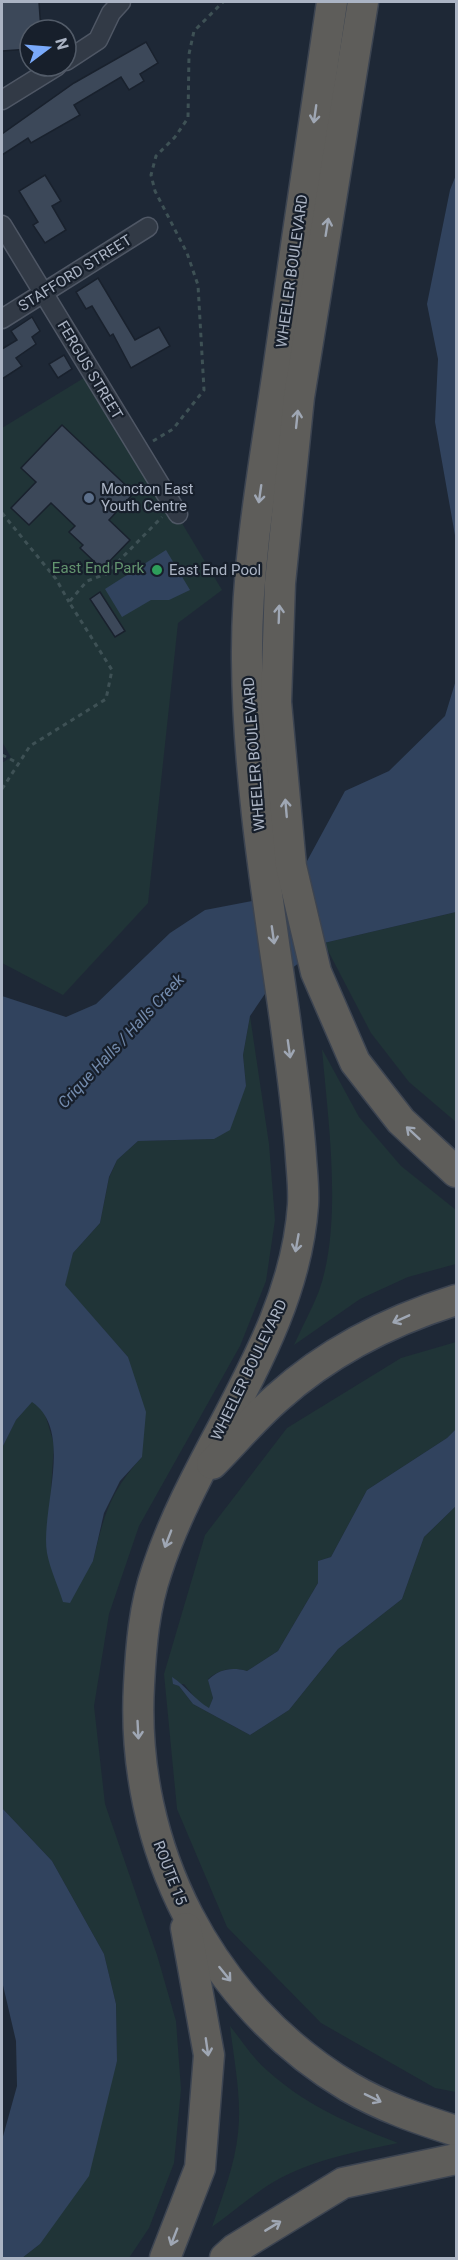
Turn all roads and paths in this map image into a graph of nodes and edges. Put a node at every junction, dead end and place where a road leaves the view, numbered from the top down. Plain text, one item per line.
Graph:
1 (223, 2) edge
2 (313, 2) edge
3 (332, 2) edge
4 (363, 2) edge
5 (371, 2) edge
6 (114, 5) edge
7 (358, 33) junction
8 (78, 53) edge
9 (324, 57) junction
10 (38, 78) edge
11 (2, 100) edge
12 (2, 225) edge
13 (148, 227) dead end
14 (43, 293) junction
15 (2, 319) edge
16 (159, 449) dead end
17 (175, 510) joint
18 (2, 513) edge
19 (69, 602) junction
20 (2, 754) edge
21 (18, 763) junction
22 (2, 789) edge
23 (456, 1172) edge
24 (456, 1300) edge
25 (191, 1485) junction
26 (182, 1907) junction
27 (456, 2131) edge
28 (456, 2159) edge
29 (165, 2259) edge
30 (225, 2259) edge

1 - 16 path
2 - 9 highway
3 - 9 highway, WHEELER BOULEVARD
4 - 7 highway, WHEELER BOULEVARD
5 - 7 highway
6 - 8 street
23 -> 7 highway, WHEELER BOULEVARD
9 -> 25 highway, WHEELER BOULEVARD
10 - 11 street
12 - 14 street, FERGUS STREET
13 - 14 street, STAFFORD STREET
14 - 15 street, STAFFORD STREET
14 - 17 street, FERGUS STREET
17 - 19 path
18 - 19 path
19 - 21 path
20 - 21 path
21 - 22 path
24 -> 25 highway
25 -> 26 highway, ROUTE 15
26 -> 27 highway, ROUTE 15
26 -> 29 highway
30 -> 28 highway

